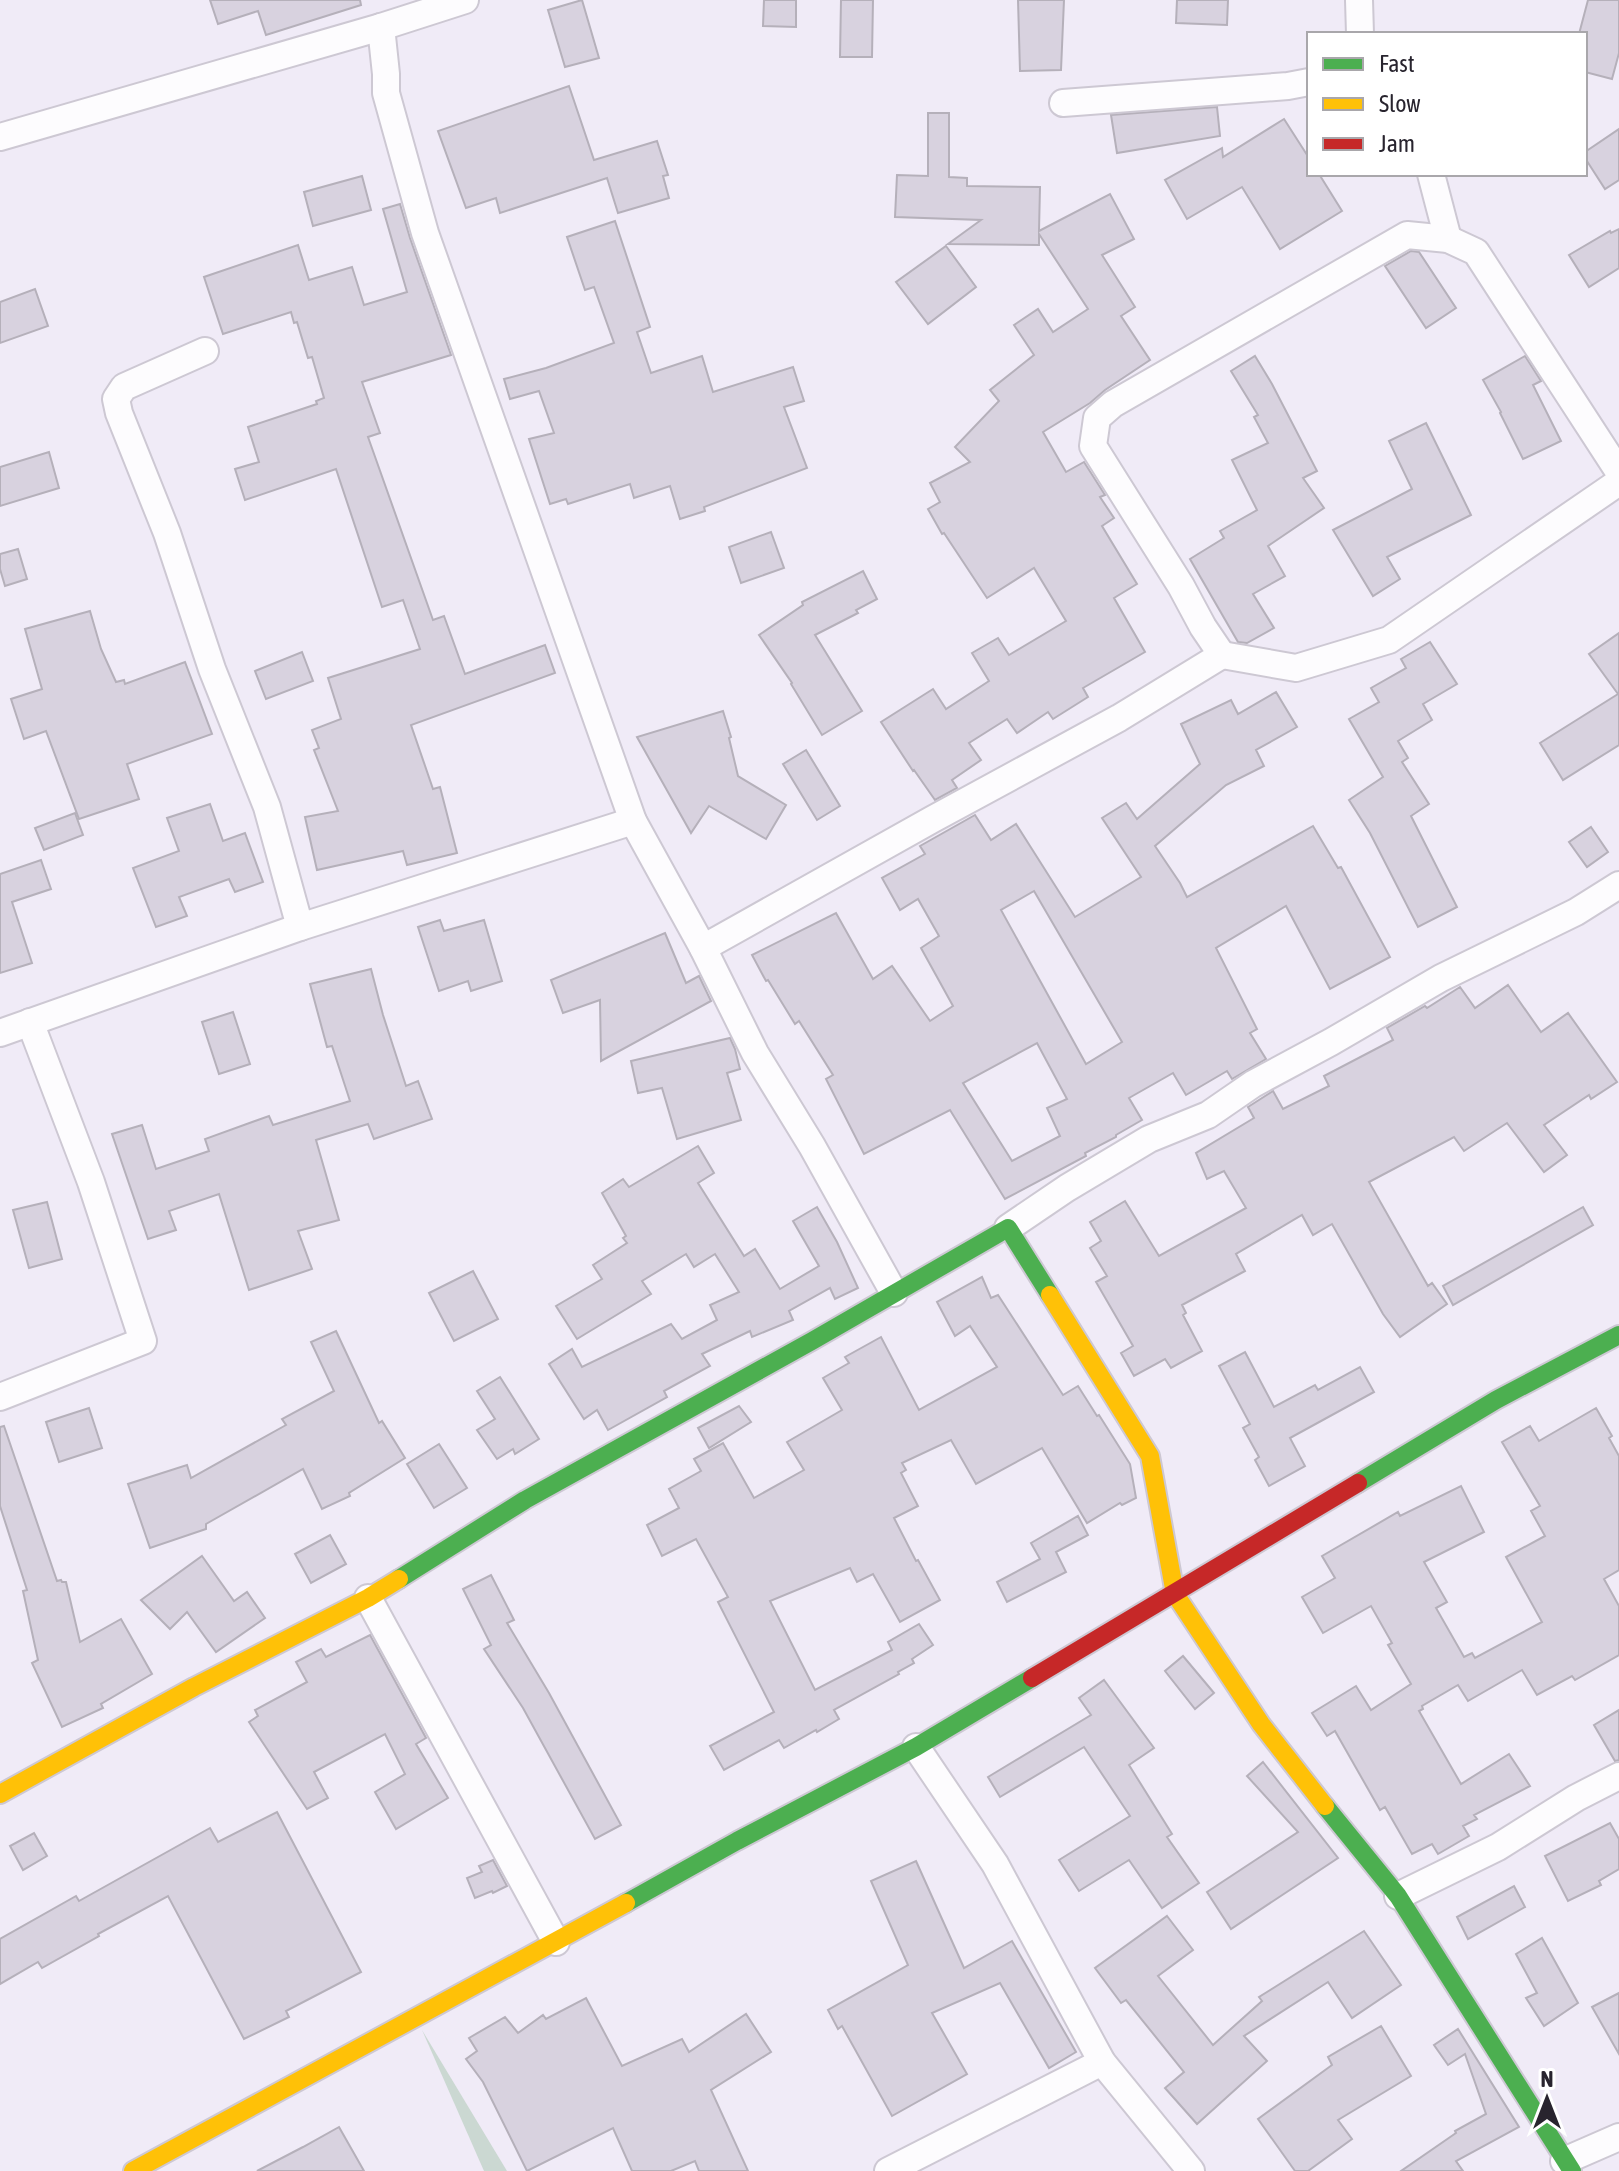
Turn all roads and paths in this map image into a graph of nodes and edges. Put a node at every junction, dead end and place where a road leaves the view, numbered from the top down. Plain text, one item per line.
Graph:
1 (465, 0) edge
2 (1359, 0) edge
3 (381, 27) junction
4 (1360, 32) edge
5 (1307, 82) edge
6 (1063, 103) dead end
7 (0, 137) edge
8 (1432, 176) edge
9 (1448, 239) junction
10 (205, 351) dead end
11 (1619, 472) edge
12 (1619, 482) edge
13 (1222, 655) junction
14 (633, 821) junction
15 (1619, 885) edge
16 (300, 927) junction
17 (703, 948) junction
18 (30, 1022) junction
19 (0, 1033) edge
20 (1008, 1228) junction
21 (894, 1293) junction
22 (1619, 1335) edge
23 (0, 1397) edge
24 (1175, 1594) junction
25 (368, 1598) junction
26 (916, 1747) junction
27 (1619, 1776) edge
28 (0, 1794) edge
29 (1398, 1896) junction
30 (556, 1942) junction
31 (1102, 2062) junction
32 (1619, 2137) edge
33 (1568, 2166) edge
34 (133, 2171) edge
35 (888, 2171) edge
36 (1191, 2171) edge

1 - 3 street
2 - 4 street
3 - 7 street
3 - 14 street
5 - 6 street
8 - 9 street
9 - 11 street
9 - 13 street
10 - 16 street
12 - 13 street
13 - 17 street
14 - 16 street
14 - 17 street
15 - 20 street
16 - 18 street
17 - 21 street
18 - 19 street
18 - 23 street
20 - 21 street
20 - 24 street
21 - 25 street
22 - 24 street
24 - 26 street
24 - 29 street
25 - 28 street
25 - 30 street
26 - 30 street
26 - 31 street
27 - 29 street
29 - 33 street
30 - 34 street
31 - 35 street
31 - 36 street
32 - 33 street

